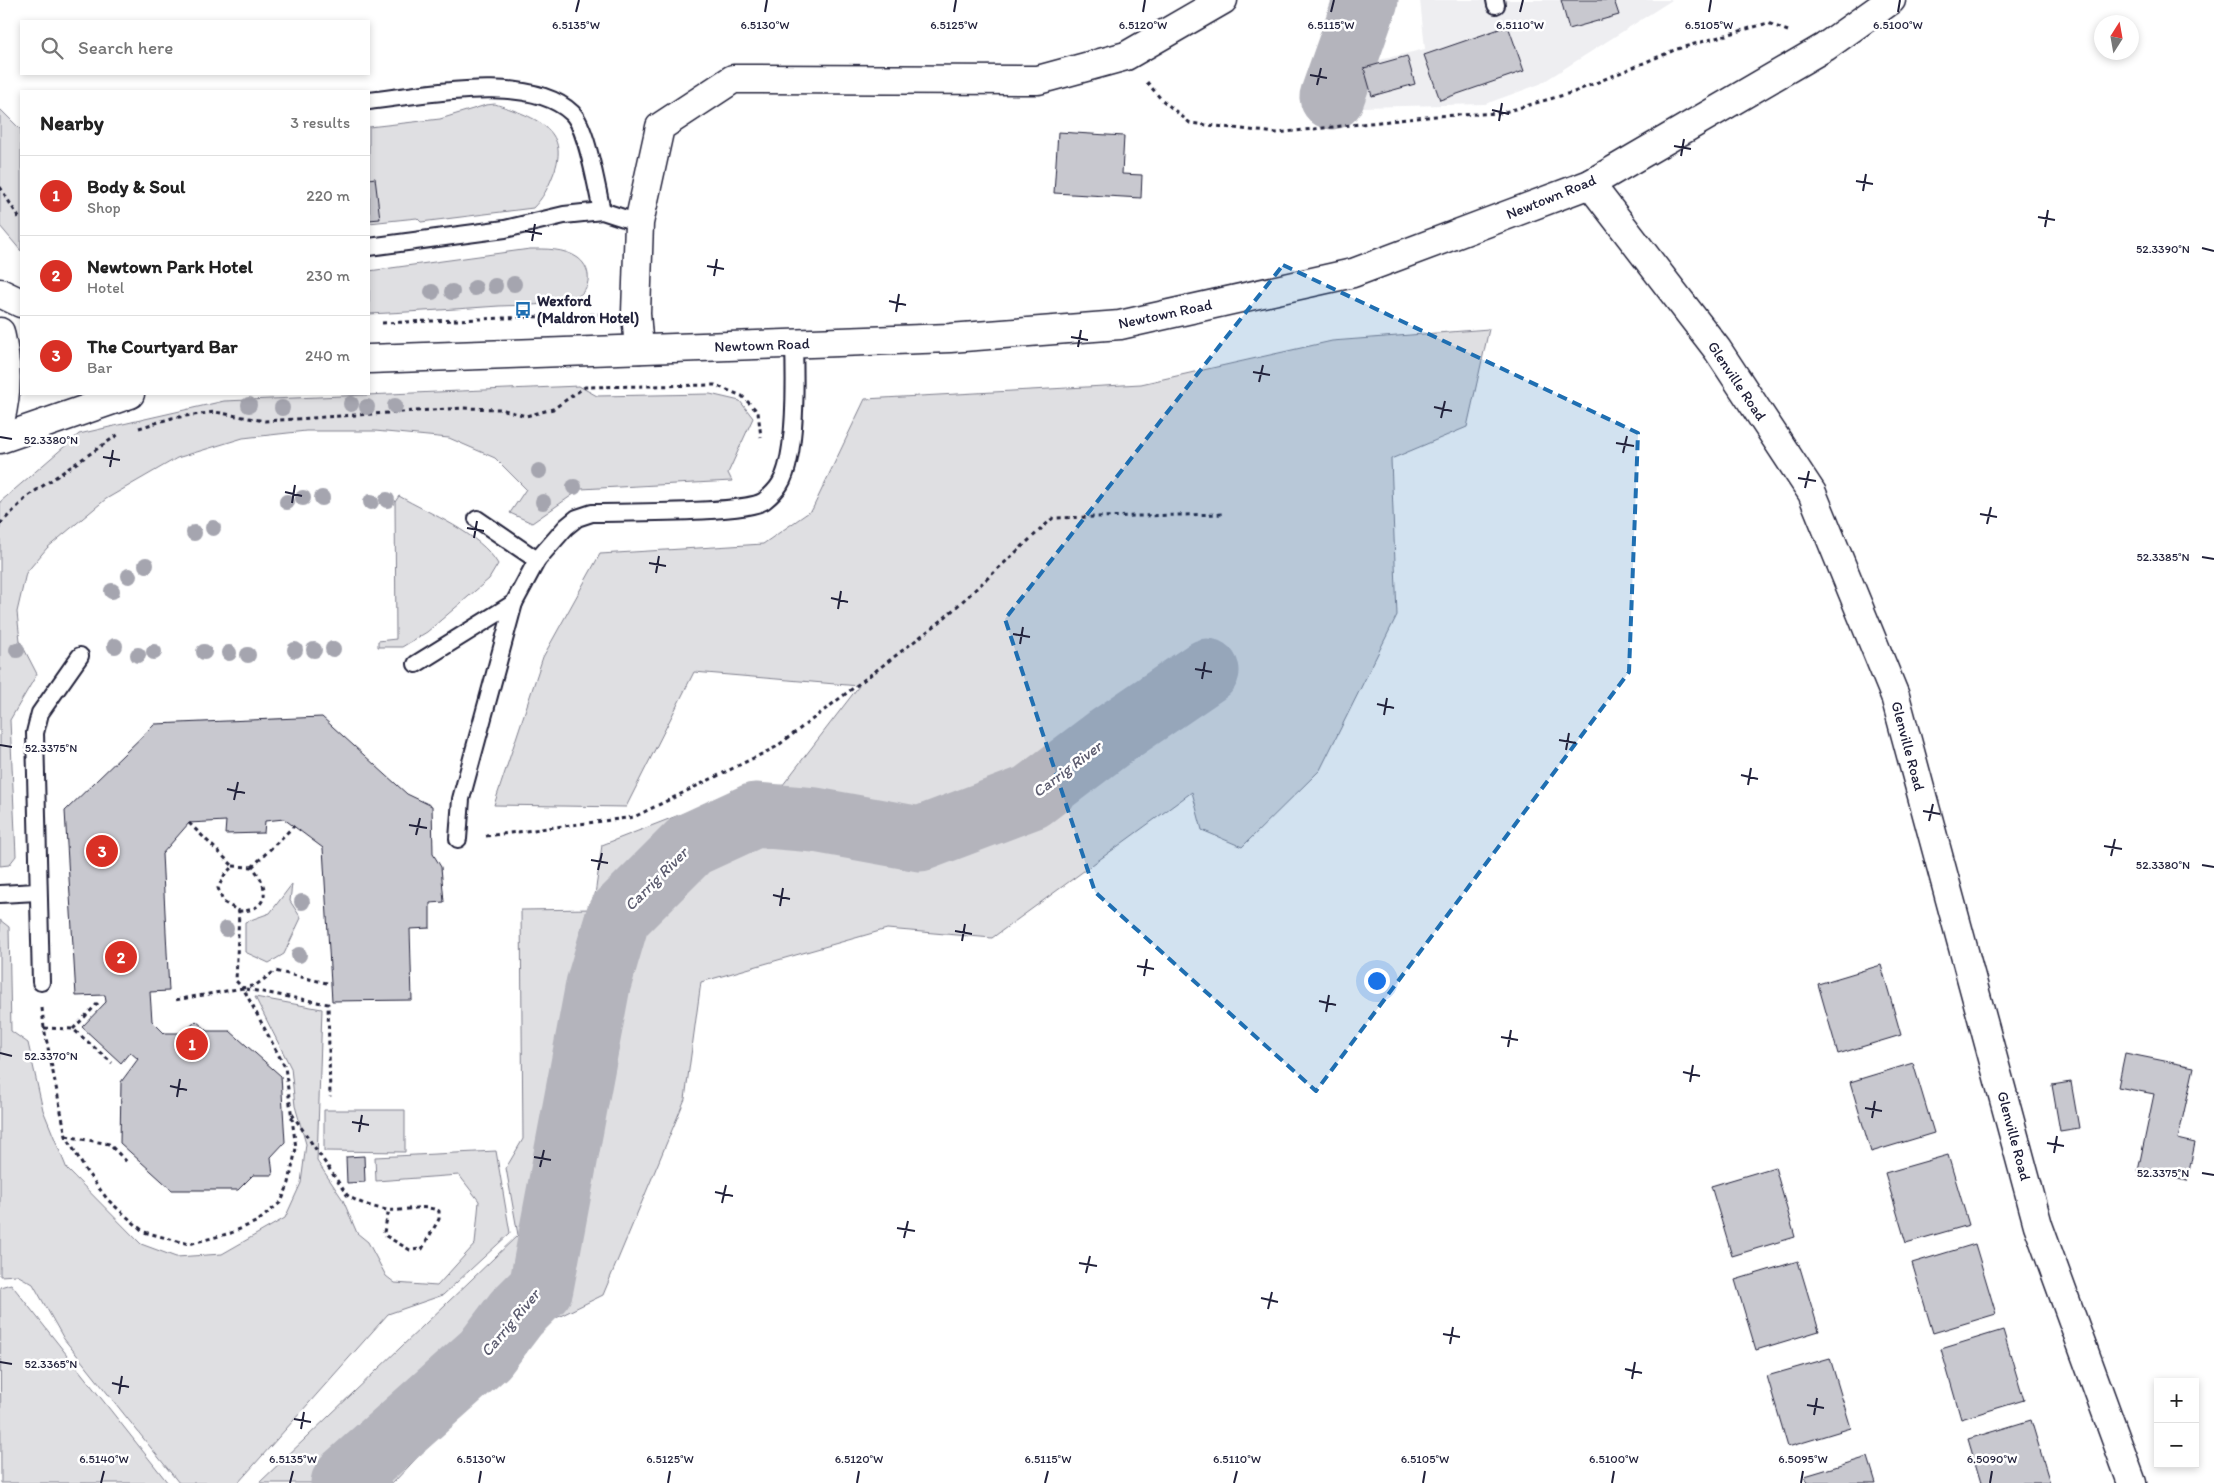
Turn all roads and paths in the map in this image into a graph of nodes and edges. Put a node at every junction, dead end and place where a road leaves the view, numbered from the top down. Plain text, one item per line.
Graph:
1 (1223, 0) edge
2 (1891, 0) edge
3 (1768, 23) dead end
4 (1126, 56) junction
5 (370, 101) edge
6 (1590, 184) junction
7 (0, 187) edge
8 (602, 211) junction
9 (20, 219) edge
10 (639, 223) junction
11 (370, 247) edge
12 (0, 293) edge
13 (20, 303) edge
14 (636, 313) junction
15 (378, 323) dead end
16 (0, 332) edge
17 (794, 344) junction
18 (640, 349) junction
19 (370, 359) edge
20 (127, 395) edge
21 (0, 421) edge
22 (137, 429) dead end
23 (120, 434) dead end
24 (761, 437) dead end
25 (0, 439) edge
26 (1224, 514) dead end
27 (477, 518) dead end
28 (0, 524) edge
29 (537, 560) junction
30 (514, 603) junction
31 (80, 656) dead end
32 (416, 664) dead end
33 (189, 823) dead end
34 (294, 826) dead end
35 (458, 839) joint
36 (233, 866) junction
37 (252, 868) junction
38 (37, 892) junction
39 (0, 894) edge
40 (239, 911) junction
41 (41, 982) dead end
42 (330, 984) dead end
43 (243, 988) junction
44 (175, 1000) dead end
45 (98, 1003) dead end
46 (73, 1029) junction
47 (112, 1063) dead end
48 (330, 1097) dead end
49 (290, 1111) junction
50 (66, 1136) junction
51 (130, 1164) dead end
52 (389, 1210) junction
53 (2132, 1483) edge

1 - 4 main road
2 - 6 main road, Newtown Road
3 - 4 path
4 - 10 main road
5 - 8 lane
6 - 17 main road, Newtown Road
6 - 53 main road, Glenville Road
7 - 9 path
8 - 10 lane
8 - 11 lane
10 - 14 main road
12 - 13 main road
14 - 15 path
14 - 18 main road
16 - 21 main road
17 - 18 main road, Newtown Road
17 - 29 lane
18 - 19 main road, Newtown Road
20 - 25 main road
22 - 24 path
23 - 28 path
26 - 35 path
27 - 29 lane
29 - 30 lane
30 - 32 lane
30 - 35 lane
31 - 38 lane
33 - 36 path
34 - 37 path
36 - 37 path
36 - 40 path
37 - 40 path
38 - 39 lane
38 - 41 lane
40 - 43 path
42 - 43 path
43 - 44 path
43 - 48 path
43 - 49 path
45 - 46 path
46 - 47 path
46 - 50 path
49 - 50 path
49 - 52 path
50 - 51 path
52 - 52 path

